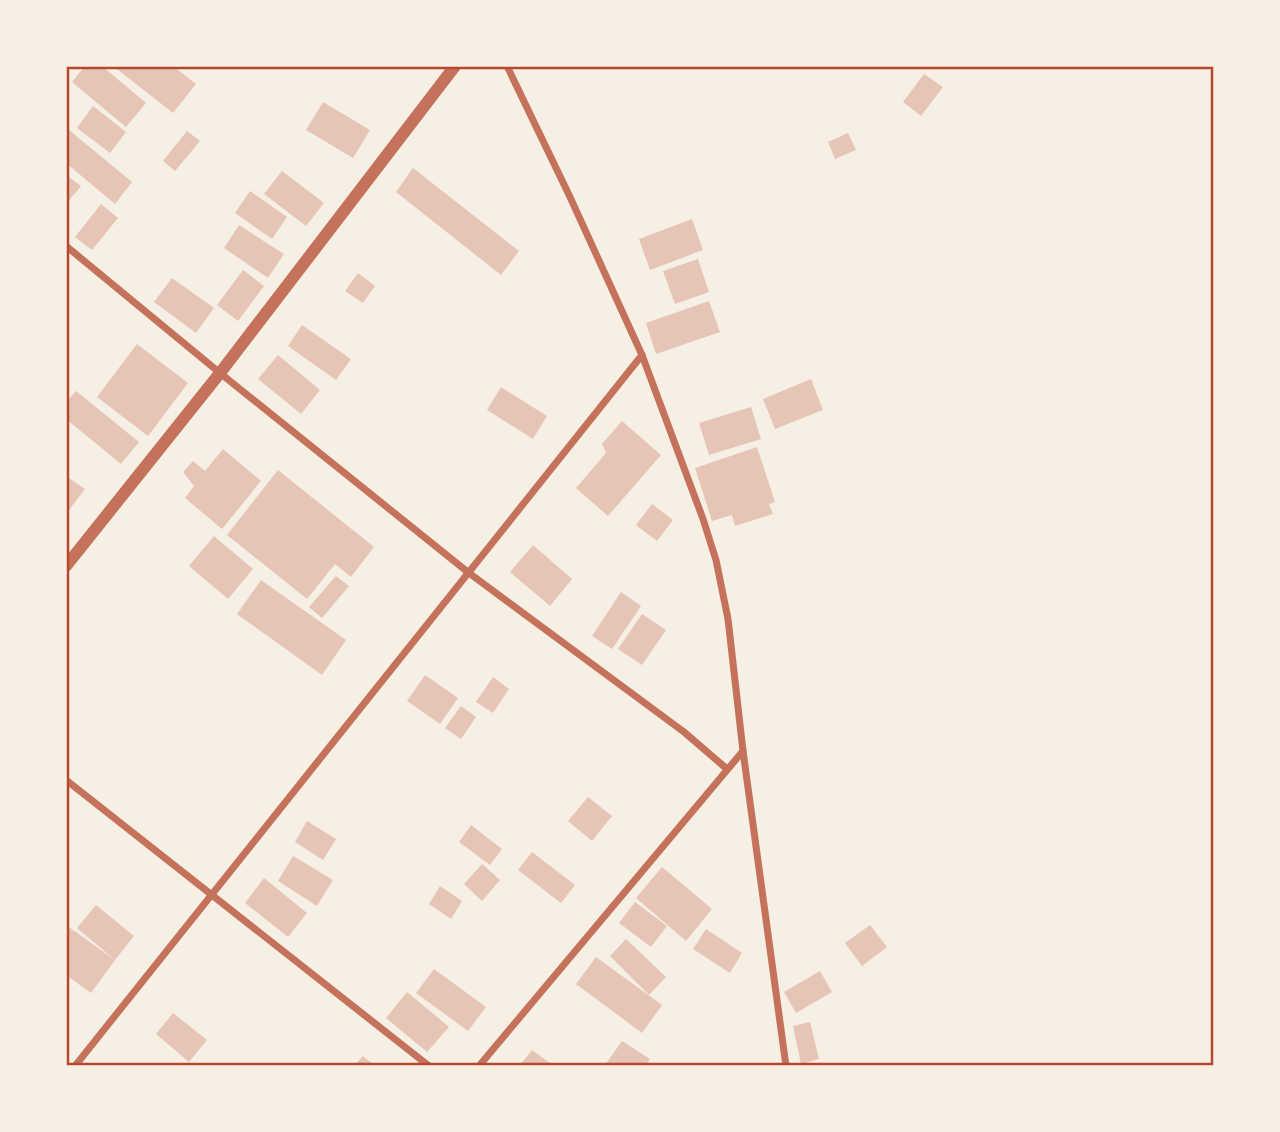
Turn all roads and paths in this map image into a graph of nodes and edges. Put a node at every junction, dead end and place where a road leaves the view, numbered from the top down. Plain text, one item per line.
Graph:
1 (455, 66) edge
2 (507, 66) edge
3 (66, 246) edge
4 (642, 355) junction
5 (220, 373) junction
6 (66, 566) edge
7 (469, 573) junction
8 (743, 751) junction
9 (727, 769) junction
10 (66, 780) edge
11 (210, 894) junction
12 (75, 1066) edge
13 (429, 1066) edge
14 (479, 1066) edge
15 (786, 1066) edge

1 - 5 street
2 - 4 street
3 - 5 street
4 - 7 street
4 - 8 street
5 - 6 street
5 - 7 street
7 - 9 street
7 - 11 street
8 - 9 street
8 - 15 street
9 - 14 street
10 - 11 street
11 - 12 street
11 - 13 street

